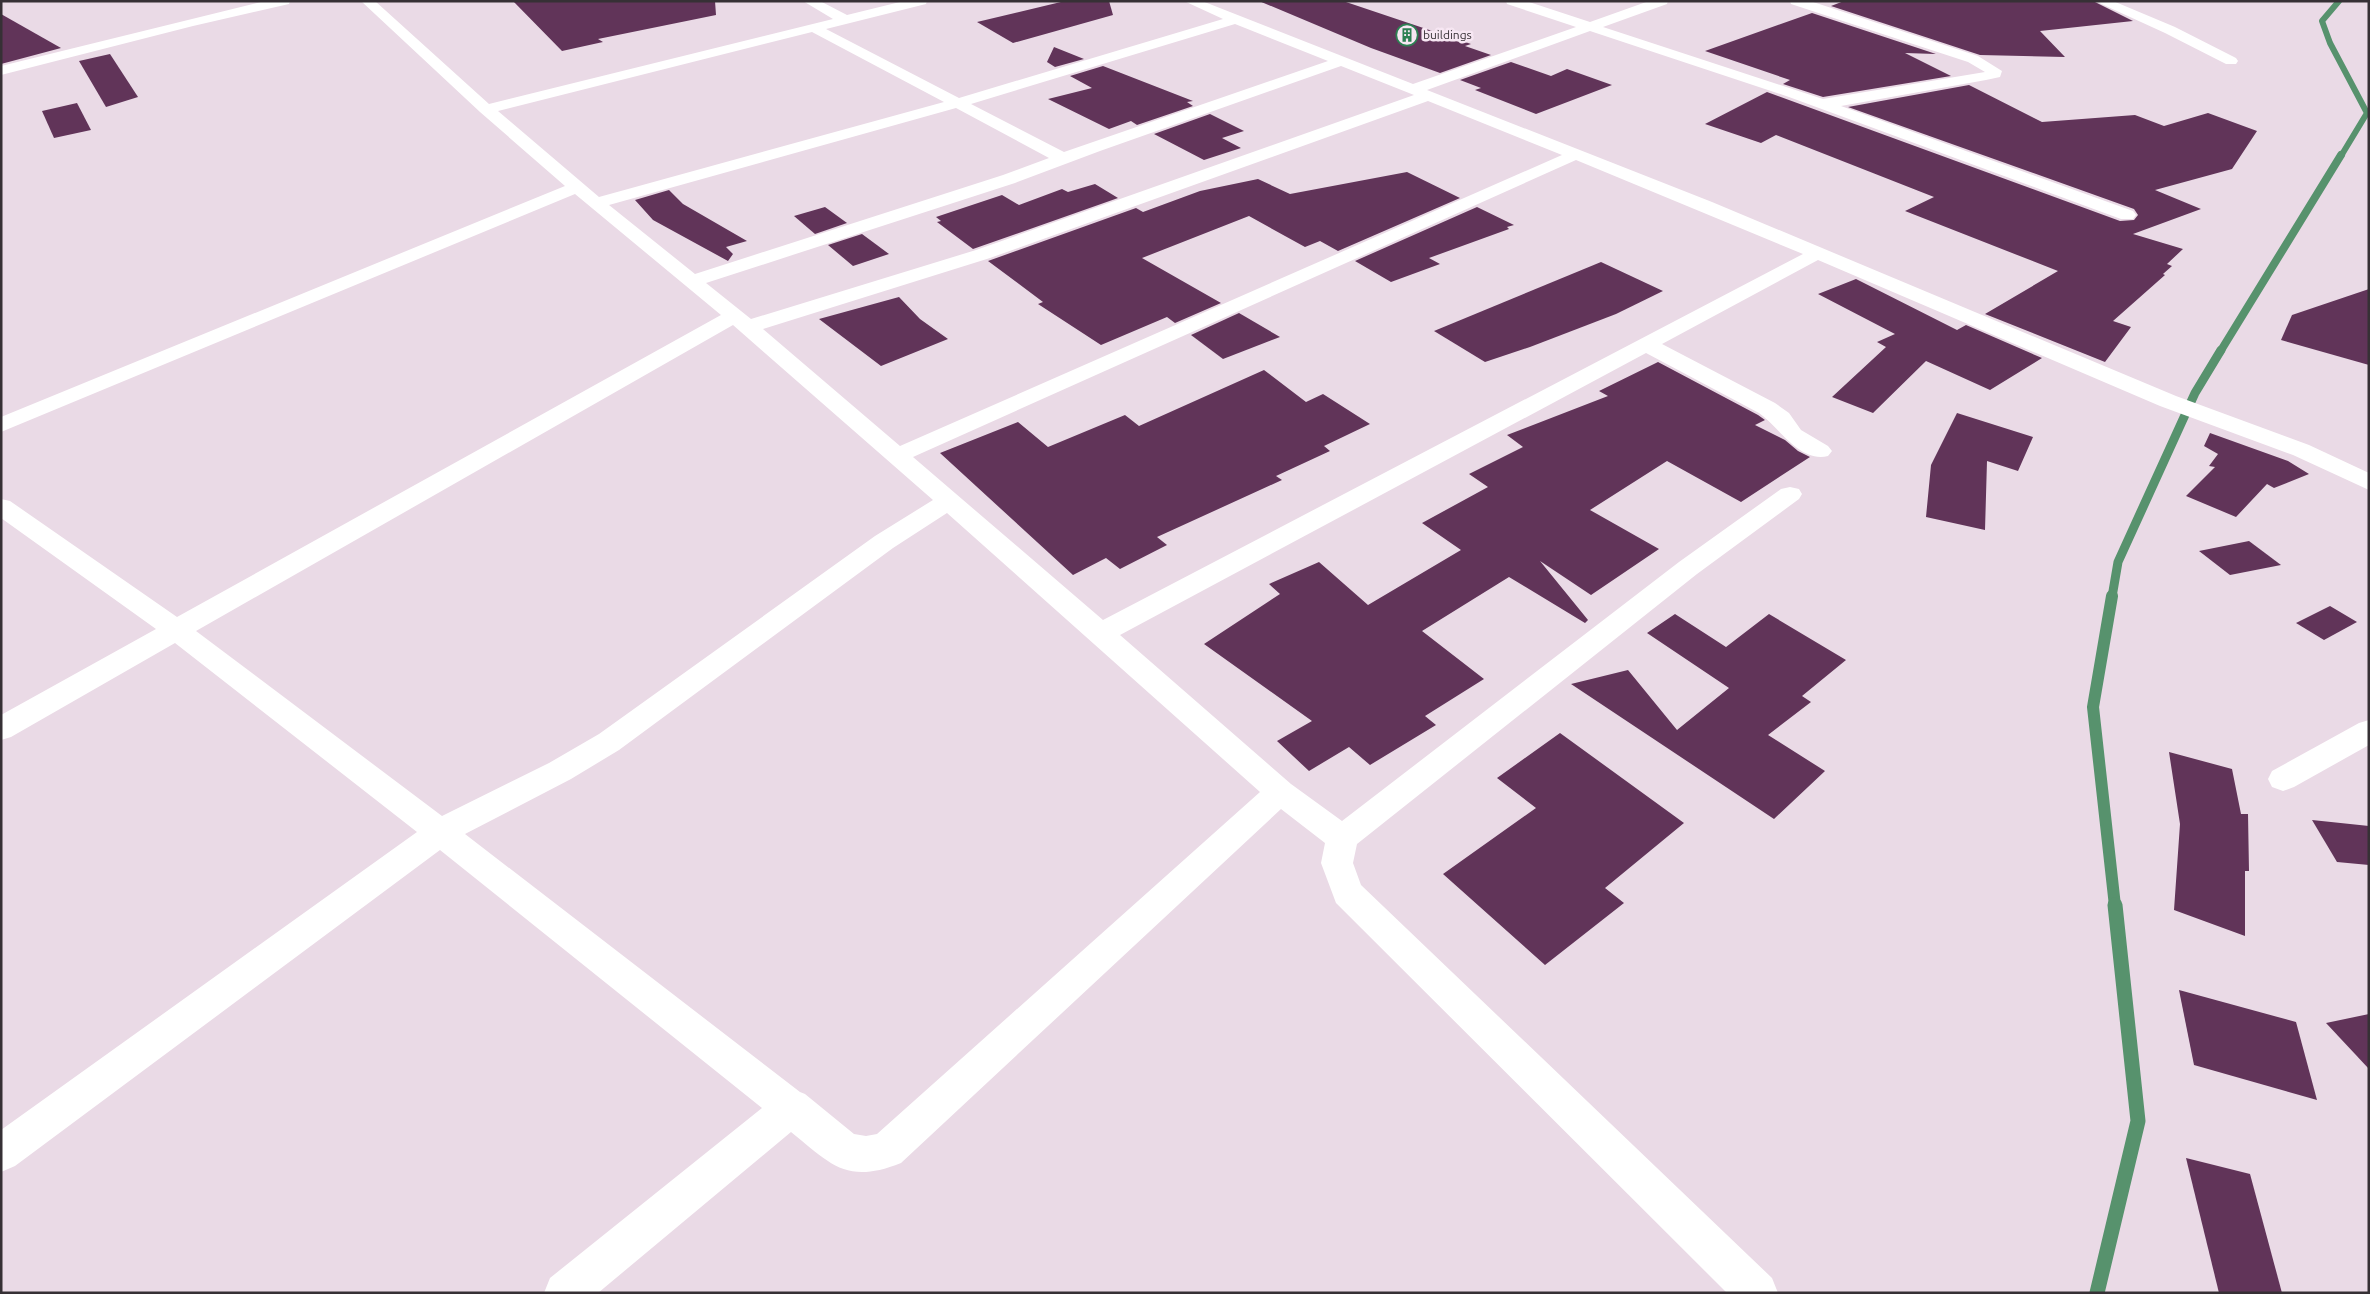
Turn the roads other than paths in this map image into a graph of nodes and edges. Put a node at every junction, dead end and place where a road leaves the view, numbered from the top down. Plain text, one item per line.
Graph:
1 (284, 1) edge
2 (367, 1) edge
3 (809, 1) edge
4 (921, 1) edge
5 (1190, 1) edge
6 (1512, 1) edge
7 (1662, 1) edge
8 (1796, 1) edge
9 (2101, 1) edge
10 (1237, 19) junction
11 (846, 20) junction
12 (1594, 27) junction
13 (814, 28) junction
14 (1342, 61) junction
15 (2231, 61) dead end
16 (1, 71) edge
17 (1422, 92) junction
18 (958, 103) junction
19 (1821, 104) junction
20 (486, 109) junction
21 (1577, 154) junction
22 (1064, 159) junction
23 (577, 187) junction
24 (596, 203) junction
25 (2127, 215) dead end
26 (1818, 253) junction
27 (693, 281) junction
28 (741, 321) junction
29 (1646, 344) junction
30 (1, 425) edge
31 (1820, 451) dead end
32 (897, 456) junction
33 (2369, 483) edge
34 (1790, 494) dead end
35 (948, 501) junction
36 (1, 506) edge
37 (178, 630) junction
38 (1101, 633) junction
39 (1, 729) edge
40 (2369, 731) edge
41 (2283, 779) dead end
42 (1280, 792) junction
43 (440, 832) junction
44 (1342, 838) junction
45 (792, 1107) junction
46 (1, 1153) edge
47 (565, 1293) edge
48 (1757, 1293) edge

1 - 16 street
2 - 20 street
3 - 11 street
4 - 11 street
5 - 10 street
6 - 12 street
7 - 12 street
8 - 19 street
9 - 15 street
10 - 14 street
10 - 18 street
11 - 13 street
12 - 17 street
12 - 19 street
13 - 18 street
13 - 20 street
14 - 17 street
14 - 22 street
17 - 21 street
17 - 28 street
18 - 22 street
18 - 24 street
19 - 25 street
20 - 23 street
21 - 26 street
21 - 32 street
22 - 27 street
23 - 24 street
23 - 30 street
24 - 27 street
26 - 29 street
26 - 33 street
27 - 28 street
28 - 32 street
28 - 37 street
29 - 31 street
29 - 38 street
32 - 35 street
34 - 44 street
35 - 38 street
35 - 43 street
36 - 37 street
37 - 39 street
37 - 43 street
38 - 42 street
40 - 41 street
42 - 44 street
42 - 45 street
43 - 45 street
43 - 46 street
44 - 48 street
45 - 47 street

